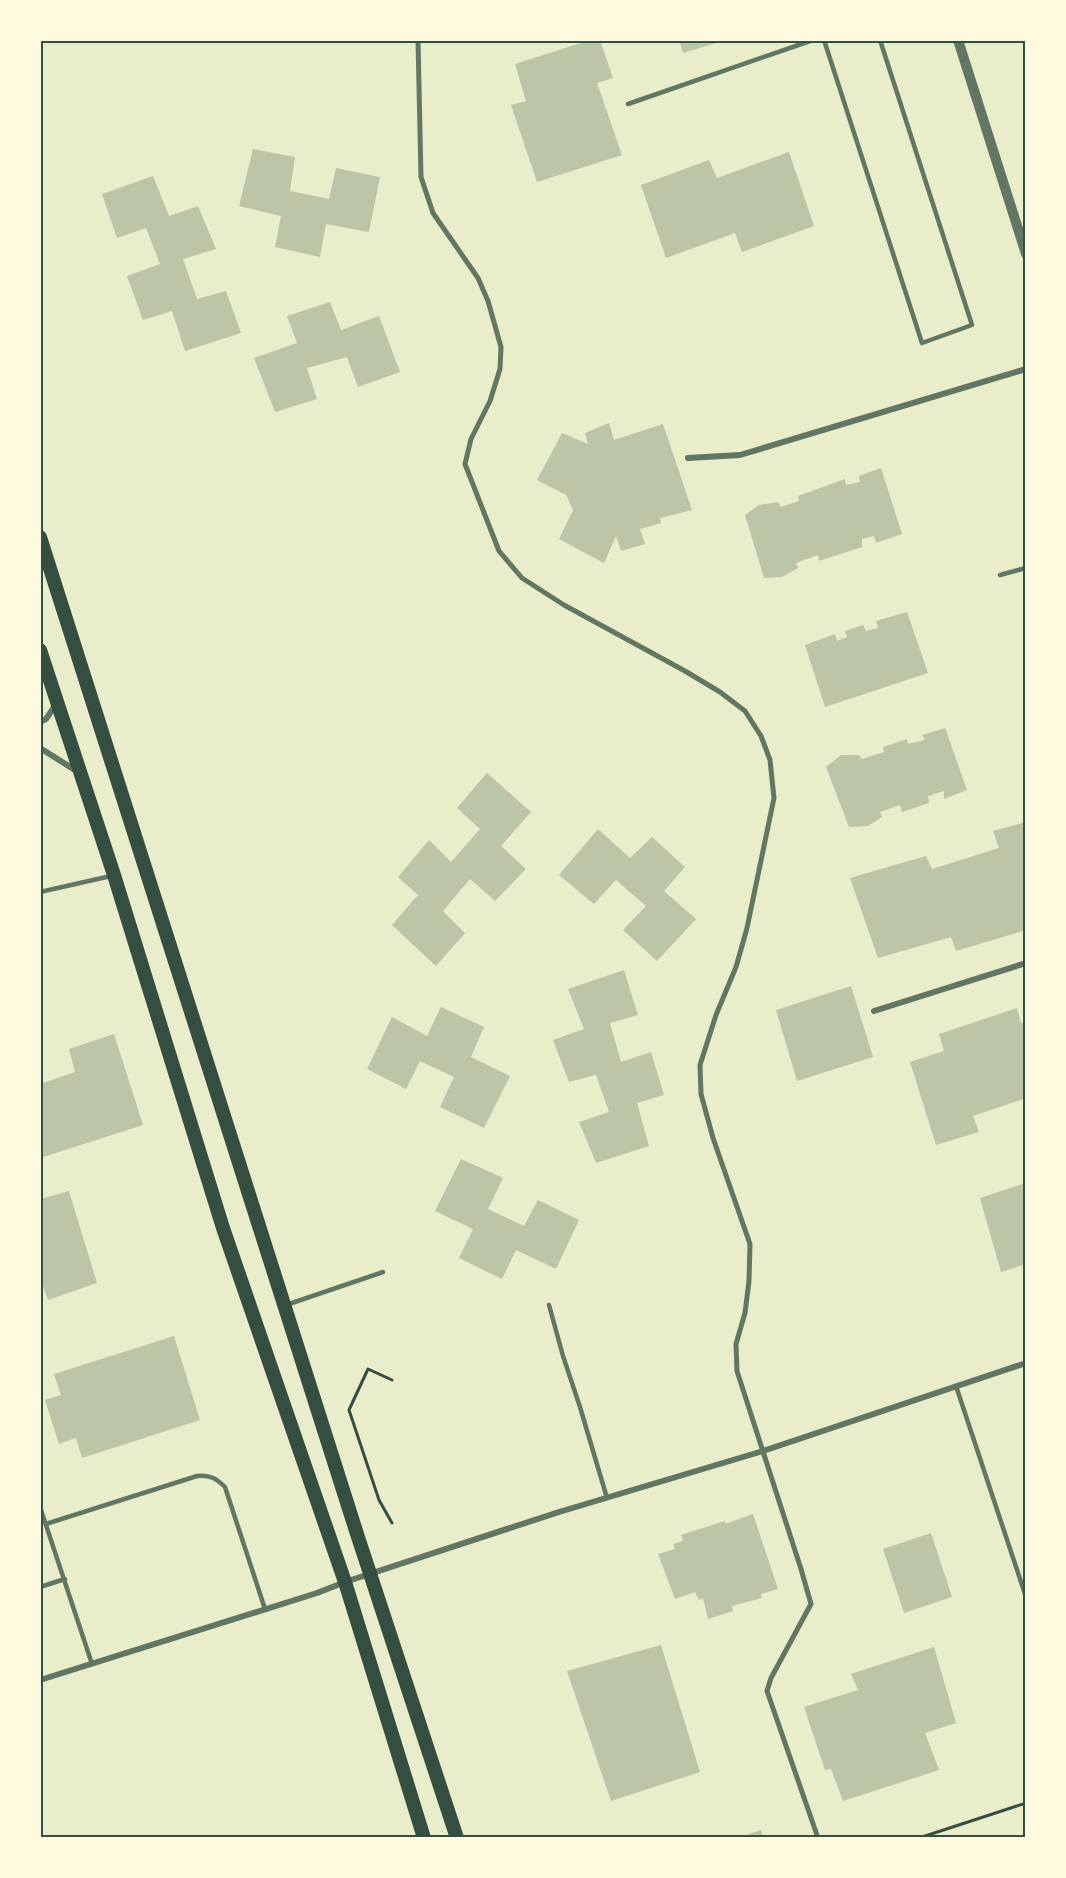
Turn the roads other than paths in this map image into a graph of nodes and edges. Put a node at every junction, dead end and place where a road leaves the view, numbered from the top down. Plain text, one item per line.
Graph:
1 (418, 40) edge
2 (813, 40) edge
3 (824, 40) edge
4 (880, 40) edge
5 (958, 40) edge
6 (628, 104) dead end
7 (1026, 254) edge
8 (1026, 369) edge
9 (688, 458) dead end
10 (40, 537) edge
11 (1026, 568) edge
12 (1000, 575) dead end
13 (40, 650) edge
14 (57, 702) junction
15 (40, 722) edge
16 (40, 748) edge
17 (80, 773) junction
18 (114, 875) junction
19 (40, 892) edge
20 (1026, 963) edge
21 (874, 1011) dead end
22 (383, 1272) dead end
23 (285, 1305) junction
24 (549, 1305) dead end
25 (1026, 1363) edge
26 (956, 1386) junction
27 (763, 1451) junction
28 (607, 1498) junction
29 (40, 1507) edge
30 (46, 1524) junction
31 (370, 1574) junction
32 (65, 1579) junction
33 (345, 1582) junction
34 (40, 1587) edge
35 (1026, 1597) edge
36 (265, 1609) junction
37 (92, 1664) junction
38 (40, 1680) edge
39 (424, 1838) edge
40 (457, 1838) edge
41 (818, 1838) edge

1 - 27 street
2 - 6 lane
3 - 4 lane
5 - 7 street
8 - 9 street
10 - 23 main road
11 - 12 lane
13 - 14 main road
14 - 15 street
14 - 17 main road
16 - 17 street
17 - 18 main road
18 - 19 lane
18 - 33 main road
20 - 21 street
22 - 23 lane
23 - 31 main road
24 - 28 lane
25 - 26 street
26 - 27 street
26 - 35 lane
27 - 28 street
27 - 41 street
28 - 31 street
29 - 30 lane
30 - 32 lane
30 - 36 lane
31 - 33 street
31 - 40 main road
32 - 34 lane
32 - 37 lane
33 - 36 street
33 - 39 main road
36 - 37 street
37 - 38 street

